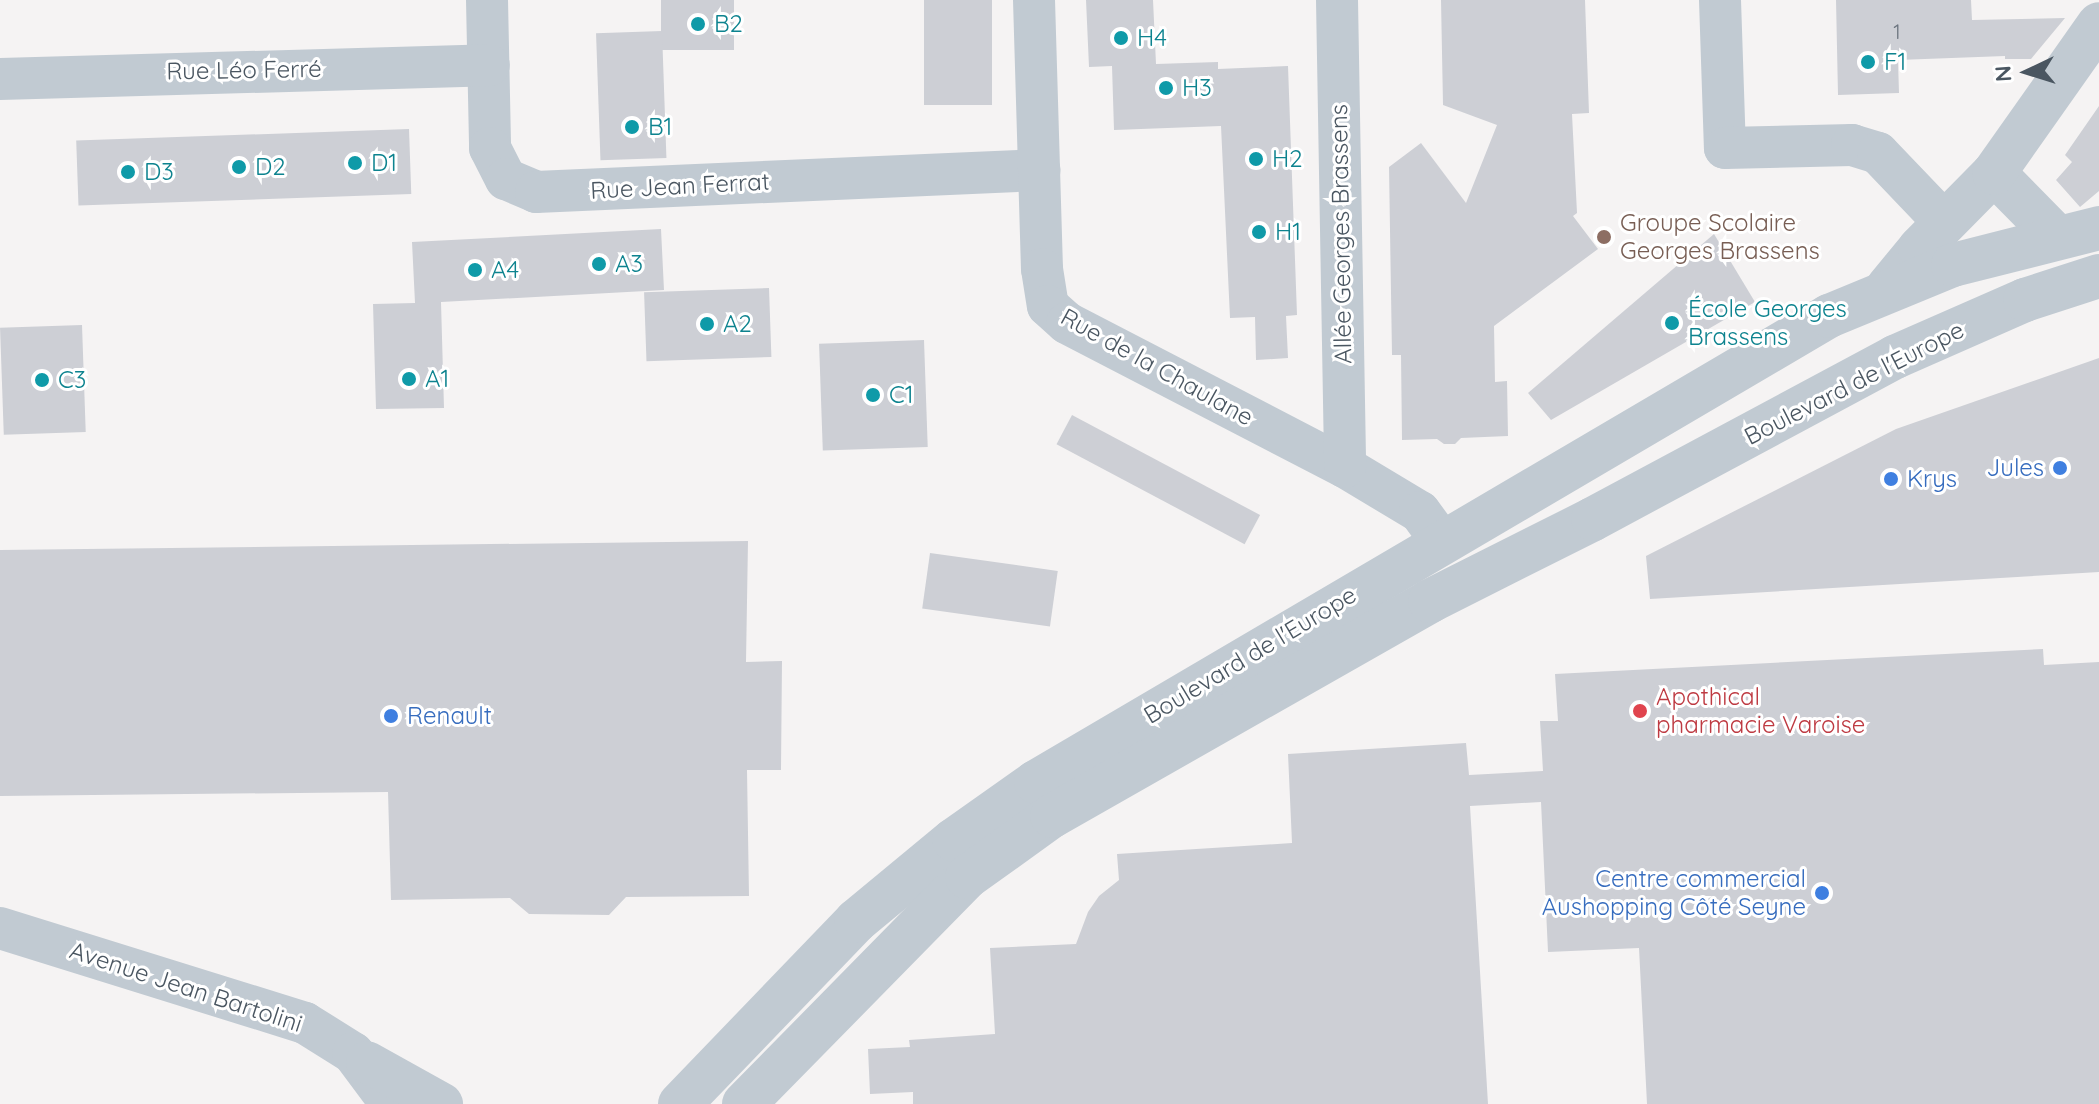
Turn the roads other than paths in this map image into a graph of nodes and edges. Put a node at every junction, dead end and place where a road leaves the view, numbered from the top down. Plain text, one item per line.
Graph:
1 (487, 0) edge
2 (1034, 0) edge
3 (1337, 0) edge
4 (1720, 0) edge
5 (2099, 24) edge
6 (489, 65) junction
7 (0, 79) edge
8 (1040, 170) junction
9 (1994, 173) junction
10 (1945, 223) junction
11 (2099, 228) edge
12 (2057, 237) junction
13 (2099, 276) edge
14 (1883, 292) junction
15 (1345, 467) junction
16 (1441, 541) junction
17 (1530, 549) junction
18 (1461, 586) junction
19 (0, 928) edge
20 (353, 1053) junction
21 (391, 1104) edge
22 (442, 1104) edge
23 (680, 1104) edge
24 (744, 1104) edge

1 - 6 street, Rue Jean Ferrat
2 - 8 street, Rue de la Chaulane
3 - 15 street, Allée Georges Brassens
4 - 10 street
5 - 9 street
6 - 7 street, Rue Léo Ferré
6 - 8 street, Rue Jean Ferrat
8 - 15 street, Rue de la Chaulane
9 - 10 street
9 - 12 street
10 - 14 street
11 - 12 street, Boulevard de l'Europe
12 - 14 street, Boulevard de l'Europe
13 - 17 street, Boulevard de l'Europe
14 - 16 street, Boulevard de l'Europe
14 - 17 street, Boulevard de l'Europe
15 - 16 street, Rue de la Chaulane
16 - 18 street
16 - 23 street, Boulevard de l'Europe
17 - 18 street, Boulevard de l'Europe
18 - 24 street, Boulevard de l'Europe
19 - 20 street, Avenue Jean Bartolini
20 - 21 street, Avenue Jean Bartolini
20 - 22 street

